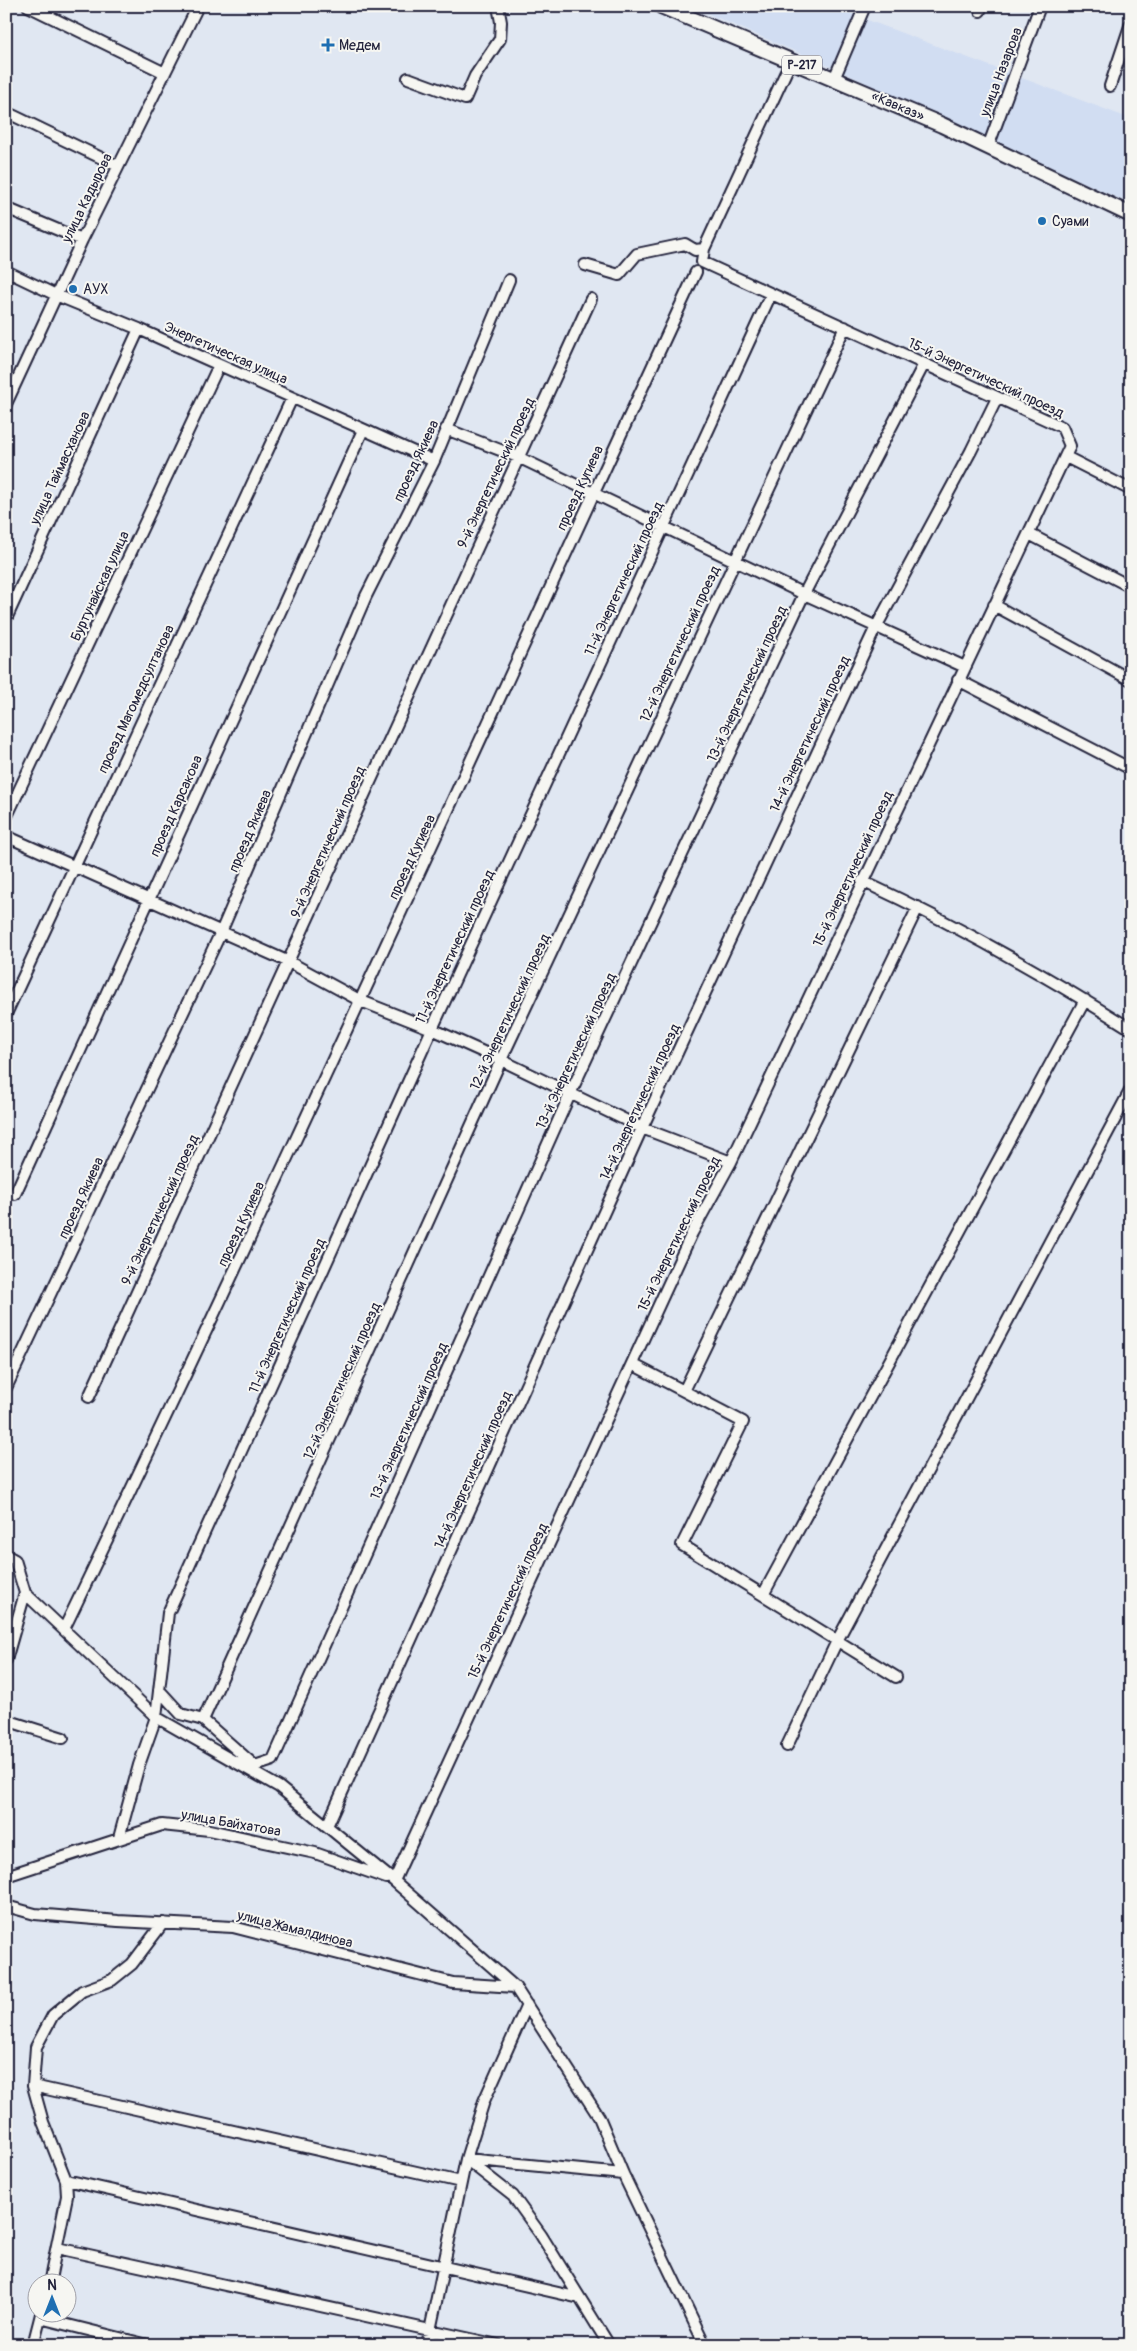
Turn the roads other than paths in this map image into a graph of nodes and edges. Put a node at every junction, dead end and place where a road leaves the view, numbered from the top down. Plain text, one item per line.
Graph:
1 (28, 6) edge
2 (198, 6) edge
3 (498, 6) edge
4 (661, 6) edge
5 (865, 6) edge
6 (1040, 6) edge
7 (1131, 22) edge
8 (791, 61) junction
9 (165, 73) junction
10 (408, 78) dead end
11 (834, 79) junction
12 (1110, 86) dead end
13 (6, 112) edge
14 (988, 147) junction
15 (118, 166) junction
16 (6, 208) edge
17 (1131, 215) edge
18 (82, 240) junction
19 (704, 249) junction
20 (585, 265) dead end
21 (6, 271) edge
22 (696, 272) dead end
23 (508, 280) dead end
24 (771, 294) junction
25 (56, 295) junction
26 (591, 299) dead end
27 (845, 327) junction
28 (139, 329) junction
29 (924, 364) junction
30 (219, 365) junction
31 (292, 398) junction
32 (997, 398) junction
33 (6, 404) edge
34 (446, 429) junction
35 (363, 430) junction
36 (518, 456) junction
37 (1066, 457) junction
38 (434, 461) junction
39 (1131, 490) edge
40 (593, 493) junction
41 (664, 527) junction
42 (1029, 534) junction
43 (735, 560) junction
44 (1131, 587) edge
45 (804, 594) junction
46 (994, 605) junction
47 (6, 619) edge
48 (876, 626) junction
49 (965, 667) junction
50 (958, 680) junction
51 (1131, 680) edge
52 (1131, 769) edge
53 (6, 818) edge
54 (6, 836) edge
55 (73, 866) junction
56 (862, 881) junction
57 (149, 900) junction
58 (918, 907) junction
59 (221, 932) junction
60 (289, 962) junction
61 (1084, 1000) junction
62 (361, 1001) junction
63 (6, 1014) edge
64 (432, 1029) junction
65 (1131, 1030) edge
66 (502, 1060) junction
67 (1131, 1089) edge
68 (571, 1092) junction
69 (642, 1128) junction
70 (730, 1162) junction
71 (15, 1194) dead end
72 (632, 1364) junction
73 (8, 1382) edge
74 (684, 1391) junction
75 (89, 1397) dead end
76 (6, 1555) edge
77 (26, 1593) junction
78 (763, 1595) junction
79 (64, 1629) junction
80 (837, 1640) junction
81 (6, 1660) edge
82 (896, 1677) dead end
83 (159, 1690) junction
84 (205, 1716) junction
85 (156, 1718) junction
86 (6, 1720) edge
87 (62, 1738) dead end
88 (787, 1746) dead end
89 (255, 1766) junction
90 (279, 1787) junction
91 (327, 1826) junction
92 (119, 1838) junction
93 (6, 1876) edge
94 (394, 1881) junction
95 (6, 1906) edge
96 (163, 1923) junction
97 (515, 1987) junction
98 (527, 2005) junction
99 (33, 2086) junction
100 (466, 2158) junction
101 (623, 2174) junction
102 (66, 2180) junction
103 (461, 2182) junction
104 (57, 2248) junction
105 (443, 2267) junction
106 (51, 2274) edge
107 (580, 2298) junction
108 (38, 2324) edge
109 (70, 2324) edge
110 (430, 2330) junction
111 (33, 2345) edge
112 (148, 2345) edge
113 (427, 2345) edge
114 (498, 2345) edge
115 (609, 2345) edge
116 (705, 2345) edge

1 - 9 street
2 - 9 street, улица Кадырова
3 - 10 street
4 - 8 highway, «Кавказ» / Р-217
5 - 11 street
6 - 14 street, улица Назарова
7 - 12 street
8 - 11 highway, «Кавказ» / Р-217
8 - 19 street
9 - 15 street, улица Кадырова
11 - 14 highway, «Кавказ» / Р-217
13 - 15 street
14 - 17 highway, «Кавказ» / Р-217
15 - 18 street, улица Кадырова
16 - 18 street
18 - 25 street, улица Кадырова
19 - 20 street
19 - 24 street, 15-й Энергетический проезд
21 - 25 street, Энергетическая улица
22 - 40 street, проезд Кугиева
23 - 34 street, проезд Якиева
24 - 27 street, 15-й Энергетический проезд
24 - 41 street, 11-й Энергетический проезд
25 - 28 street, Энергетическая улица
25 - 33 street, улица Кадырова
26 - 36 street, 9-й Энергетический проезд
27 - 29 street, 15-й Энергетический проезд
27 - 43 street, 12-й Энергетический проезд
28 - 30 street, Энергетическая улица
28 - 47 street, улица Таймасханова
29 - 32 street, 15-й Энергетический проезд
29 - 45 street, 13-й Энергетический проезд
30 - 31 street, Энергетическая улица
30 - 53 street, Буртунайская улица
31 - 35 street, Энергетическая улица
31 - 55 street, проезд Магомедсултанова
32 - 37 street, 15-й Энергетический проезд
32 - 48 street, 14-й Энергетический проезд
34 - 36 street
34 - 38 street, проезд Якиева
35 - 38 street, Энергетическая улица
35 - 57 street, проезд Карсакова
36 - 40 street
36 - 60 street, 9-й Энергетический проезд
37 - 39 street
37 - 42 street, 15-й Энергетический проезд
38 - 59 street, проезд Якиева
40 - 41 street
40 - 62 street, проезд Кугиева
41 - 43 street
41 - 64 street, 11-й Энергетический проезд
42 - 44 street
42 - 46 street, 15-й Энергетический проезд
43 - 45 street
43 - 66 street, 12-й Энергетический проезд
45 - 48 street
45 - 68 street, 13-й Энергетический проезд
46 - 49 street, 15-й Энергетический проезд
46 - 51 street
48 - 49 street
48 - 69 street, 14-й Энергетический проезд
49 - 50 street, 15-й Энергетический проезд
50 - 52 street
50 - 56 street, 15-й Энергетический проезд
54 - 55 street
55 - 57 street
55 - 63 street, проезд Магомедсултанова
56 - 58 street
56 - 70 street, 15-й Энергетический проезд
57 - 59 street
57 - 71 street, проезд Карсакова
58 - 61 street
58 - 74 street
59 - 60 street
59 - 73 street, проезд Якиева
60 - 62 street
60 - 75 street, 9-й Энергетический проезд
61 - 65 street
61 - 78 street
62 - 64 street
62 - 79 street, проезд Кугиева
64 - 66 street
64 - 83 street, 11-й Энергетический проезд
66 - 68 street
66 - 84 street, 12-й Энергетический проезд
67 - 80 street
68 - 69 street
68 - 89 street, 13-й Энергетический проезд
69 - 70 street
69 - 91 street, 14-й Энергетический проезд
70 - 72 street, 15-й Энергетический проезд
72 - 74 street
72 - 94 street, 15-й Энергетический проезд
74 - 78 street
76 - 77 street
77 - 79 street
77 - 81 street
78 - 80 street
79 - 85 street
80 - 82 street
80 - 88 street
83 - 84 street
83 - 85 street, 11-й Энергетический проезд
84 - 89 street
85 - 90 street
85 - 92 street, 11-й Энергетический проезд
86 - 87 street
89 - 90 street
90 - 91 street
91 - 94 street
92 - 93 street, улица Байхатова
92 - 94 street, улица Байхатова
94 - 97 street
95 - 96 street, улица Жамалдинова
96 - 97 street, улица Жамалдинова
96 - 99 street
97 - 98 street
98 - 100 street
98 - 101 street
99 - 102 street
99 - 103 street
100 - 101 street
100 - 103 street
100 - 107 street
101 - 116 street
102 - 104 street
102 - 105 street
103 - 105 street
104 - 106 street
104 - 110 street
105 - 107 street
105 - 110 street
107 - 115 street
108 - 111 street
109 - 112 street
110 - 113 street
110 - 114 street

